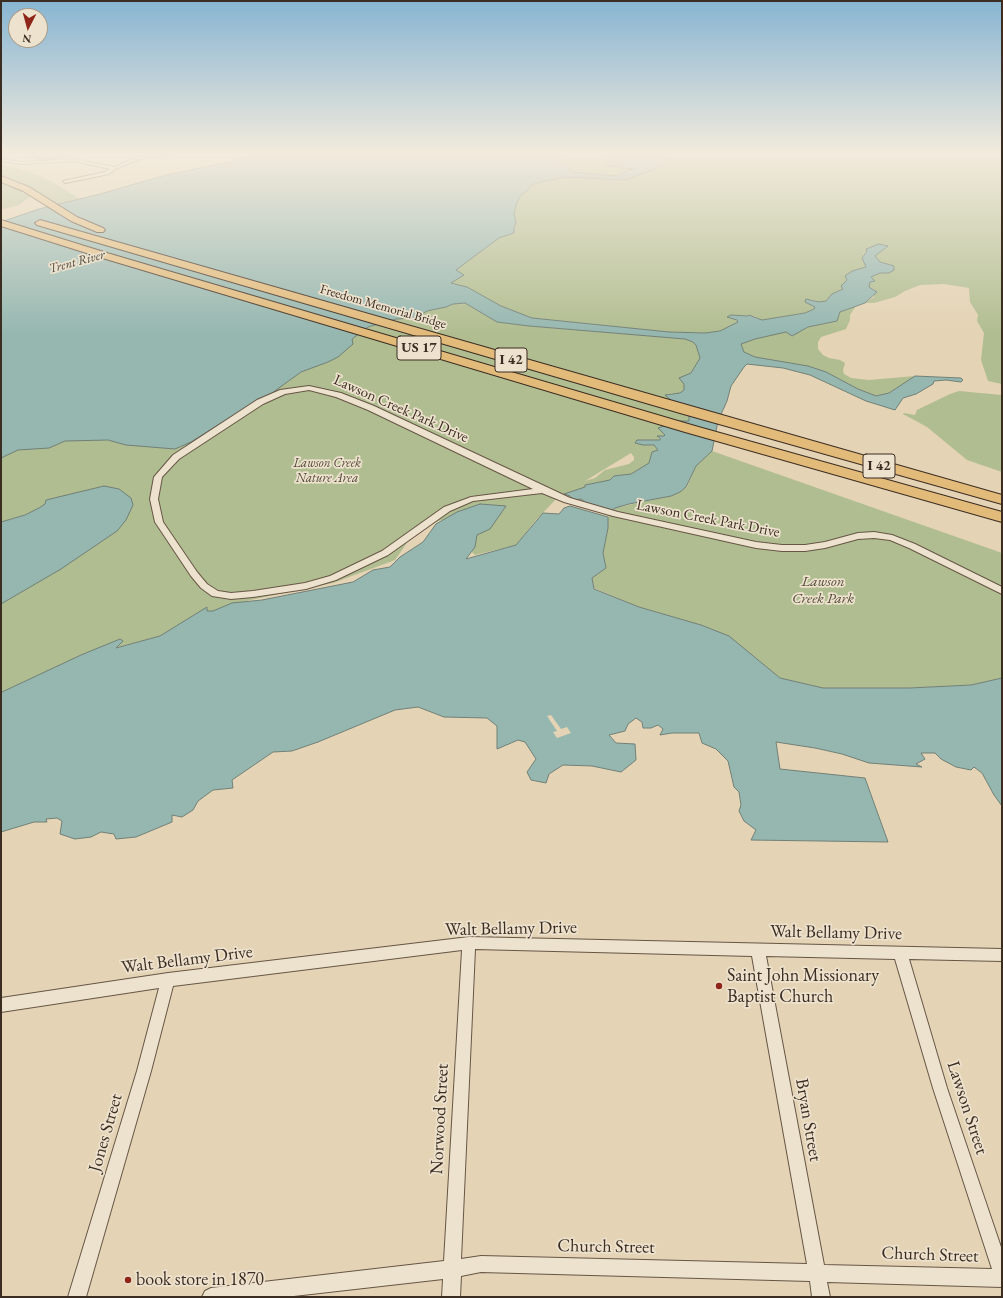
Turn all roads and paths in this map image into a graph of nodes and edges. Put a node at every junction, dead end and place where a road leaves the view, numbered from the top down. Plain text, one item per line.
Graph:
1 (65, 214) edge
2 (30, 220) dead end
3 (1, 223) edge
4 (1, 228) edge
5 (96, 253) junction
6 (265, 288) junction
7 (766, 450) junction
8 (543, 490) junction
9 (1002, 500) edge
10 (1002, 517) edge
11 (1002, 530) edge
12 (1002, 591) edge
13 (469, 943) junction
14 (758, 950) junction
15 (900, 952) junction
16 (1002, 954) edge
17 (168, 980) junction
18 (1, 1005) edge
19 (452, 1269) junction
20 (816, 1272) junction
21 (1002, 1277) edge
22 (77, 1297) edge
23 (211, 1297) edge
24 (451, 1297) edge
25 (821, 1297) edge

1 - 6 highway
2 - 6 highway, Freedom Memorial Bridge / I 42
3 - 5 highway, Freedom Memorial Bridge
4 - 5 highway, US 17
5 - 7 highway, Freedom Memorial Bridge / US 17
6 - 9 highway, Freedom Memorial Bridge / I 42
7 - 10 highway, US 17
7 - 11 highway
8 - 8 street, Lawson Creek Park Drive
8 - 12 street, Lawson Creek Park Drive
13 - 14 street, Walt Bellamy Drive
13 - 17 street, Walt Bellamy Drive
13 - 19 street, Norwood Street
14 - 15 street, Walt Bellamy Drive
14 - 20 street, Bryan Street
15 - 16 street, Walt Bellamy Drive
15 - 21 street, Lawson Street
17 - 18 street, Walt Bellamy Drive
17 - 22 street, Jones Street
19 - 20 street, Church Street
19 - 23 street, Church Street
19 - 24 street, Norwood Street
20 - 21 street, Church Street
20 - 25 street, Bryan Street

